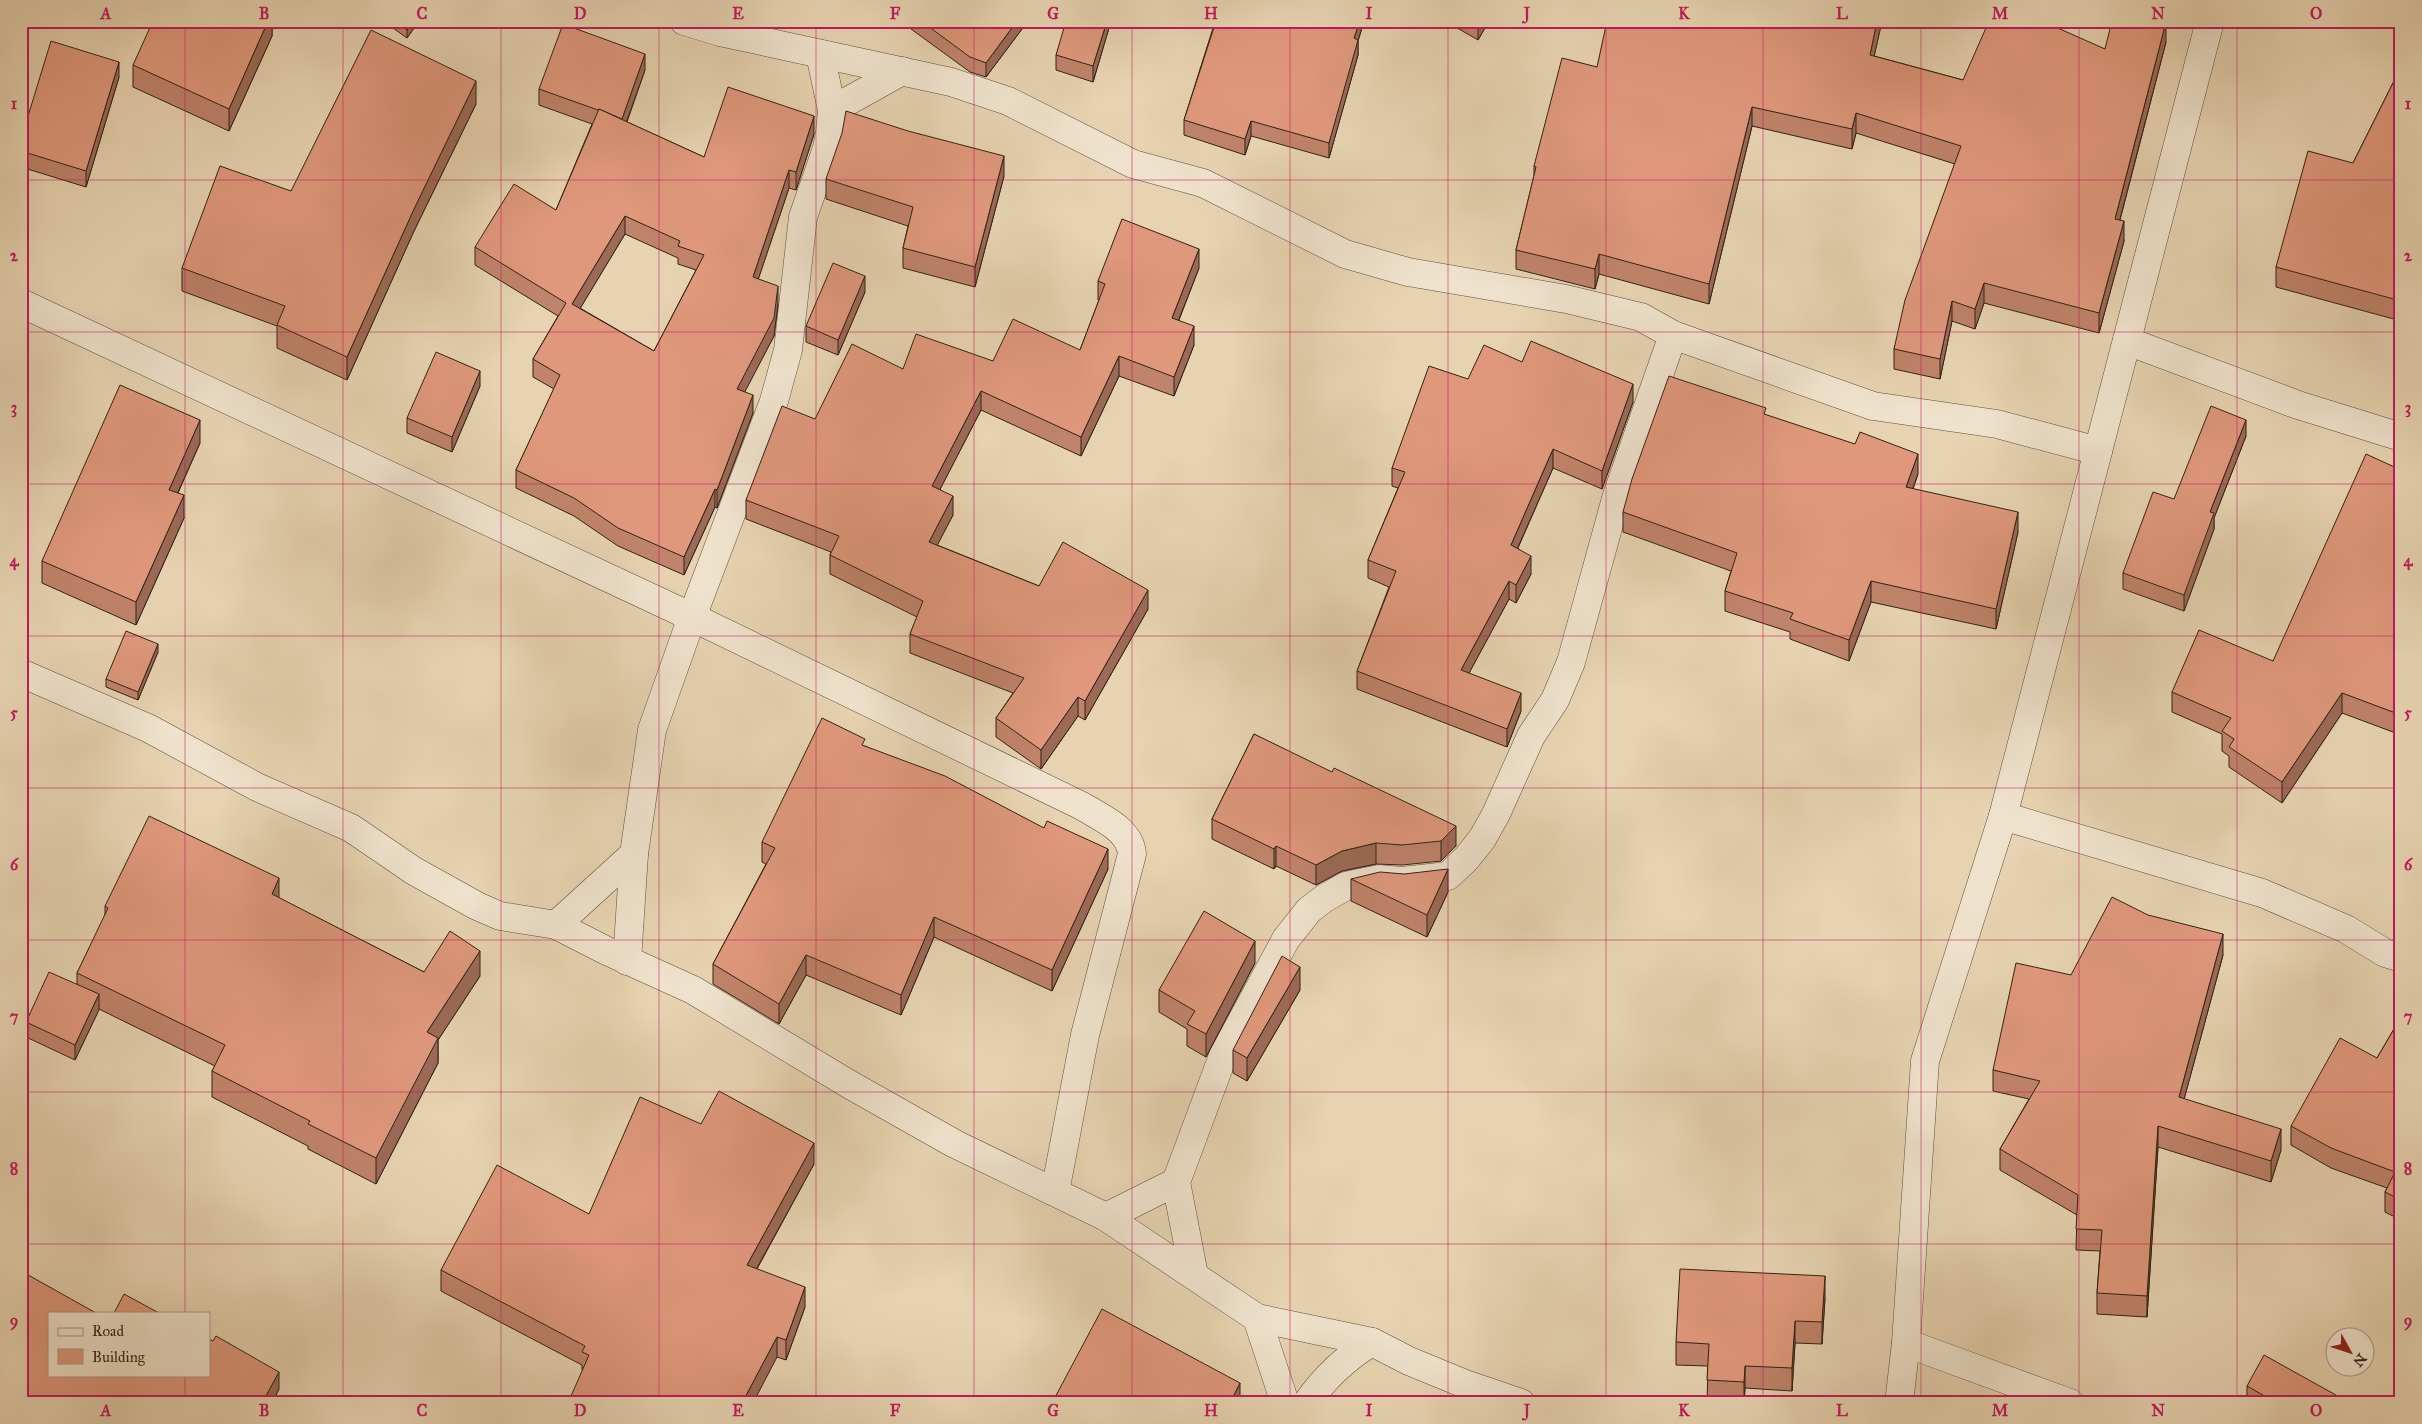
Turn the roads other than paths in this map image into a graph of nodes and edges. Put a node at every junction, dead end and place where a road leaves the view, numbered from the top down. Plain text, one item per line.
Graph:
1 (684, 21) edge
2 (2210, 21) edge
3 (820, 54) junction
4 (902, 71) junction
5 (832, 110) junction
6 (21, 303) edge
7 (1673, 335) junction
8 (2127, 341) junction
9 (2401, 437) edge
10 (2098, 451) junction
11 (692, 617) junction
12 (21, 673) edge
13 (2003, 816) junction
14 (634, 854) junction
15 (556, 925) junction
16 (2401, 958) edge
17 (627, 961) junction
18 (1176, 1182) junction
19 (1056, 1192) junction
20 (1106, 1217) junction
21 (1194, 1275) junction
22 (1257, 1318) junction
23 (1372, 1342) junction
24 (1906, 1343) junction
25 (1285, 1403) edge
26 (1307, 1403) edge
27 (1521, 1403) edge
28 (1899, 1403) edge
29 (2070, 1403) edge

1 - 3 street
2 - 8 street
3 - 4 street
3 - 5 street
4 - 5 street
4 - 7 street
5 - 11 street
6 - 11 street
7 - 10 street
7 - 18 street
8 - 9 street
8 - 10 street
10 - 13 street
11 - 14 street
11 - 19 street
12 - 15 street
13 - 16 street
13 - 24 street
14 - 15 street
14 - 17 street
15 - 17 street
17 - 19 street
18 - 20 street
18 - 21 street
19 - 20 street
20 - 21 street
21 - 22 street
22 - 23 street
22 - 25 street
23 - 26 street
23 - 27 street
24 - 28 street
24 - 29 street

